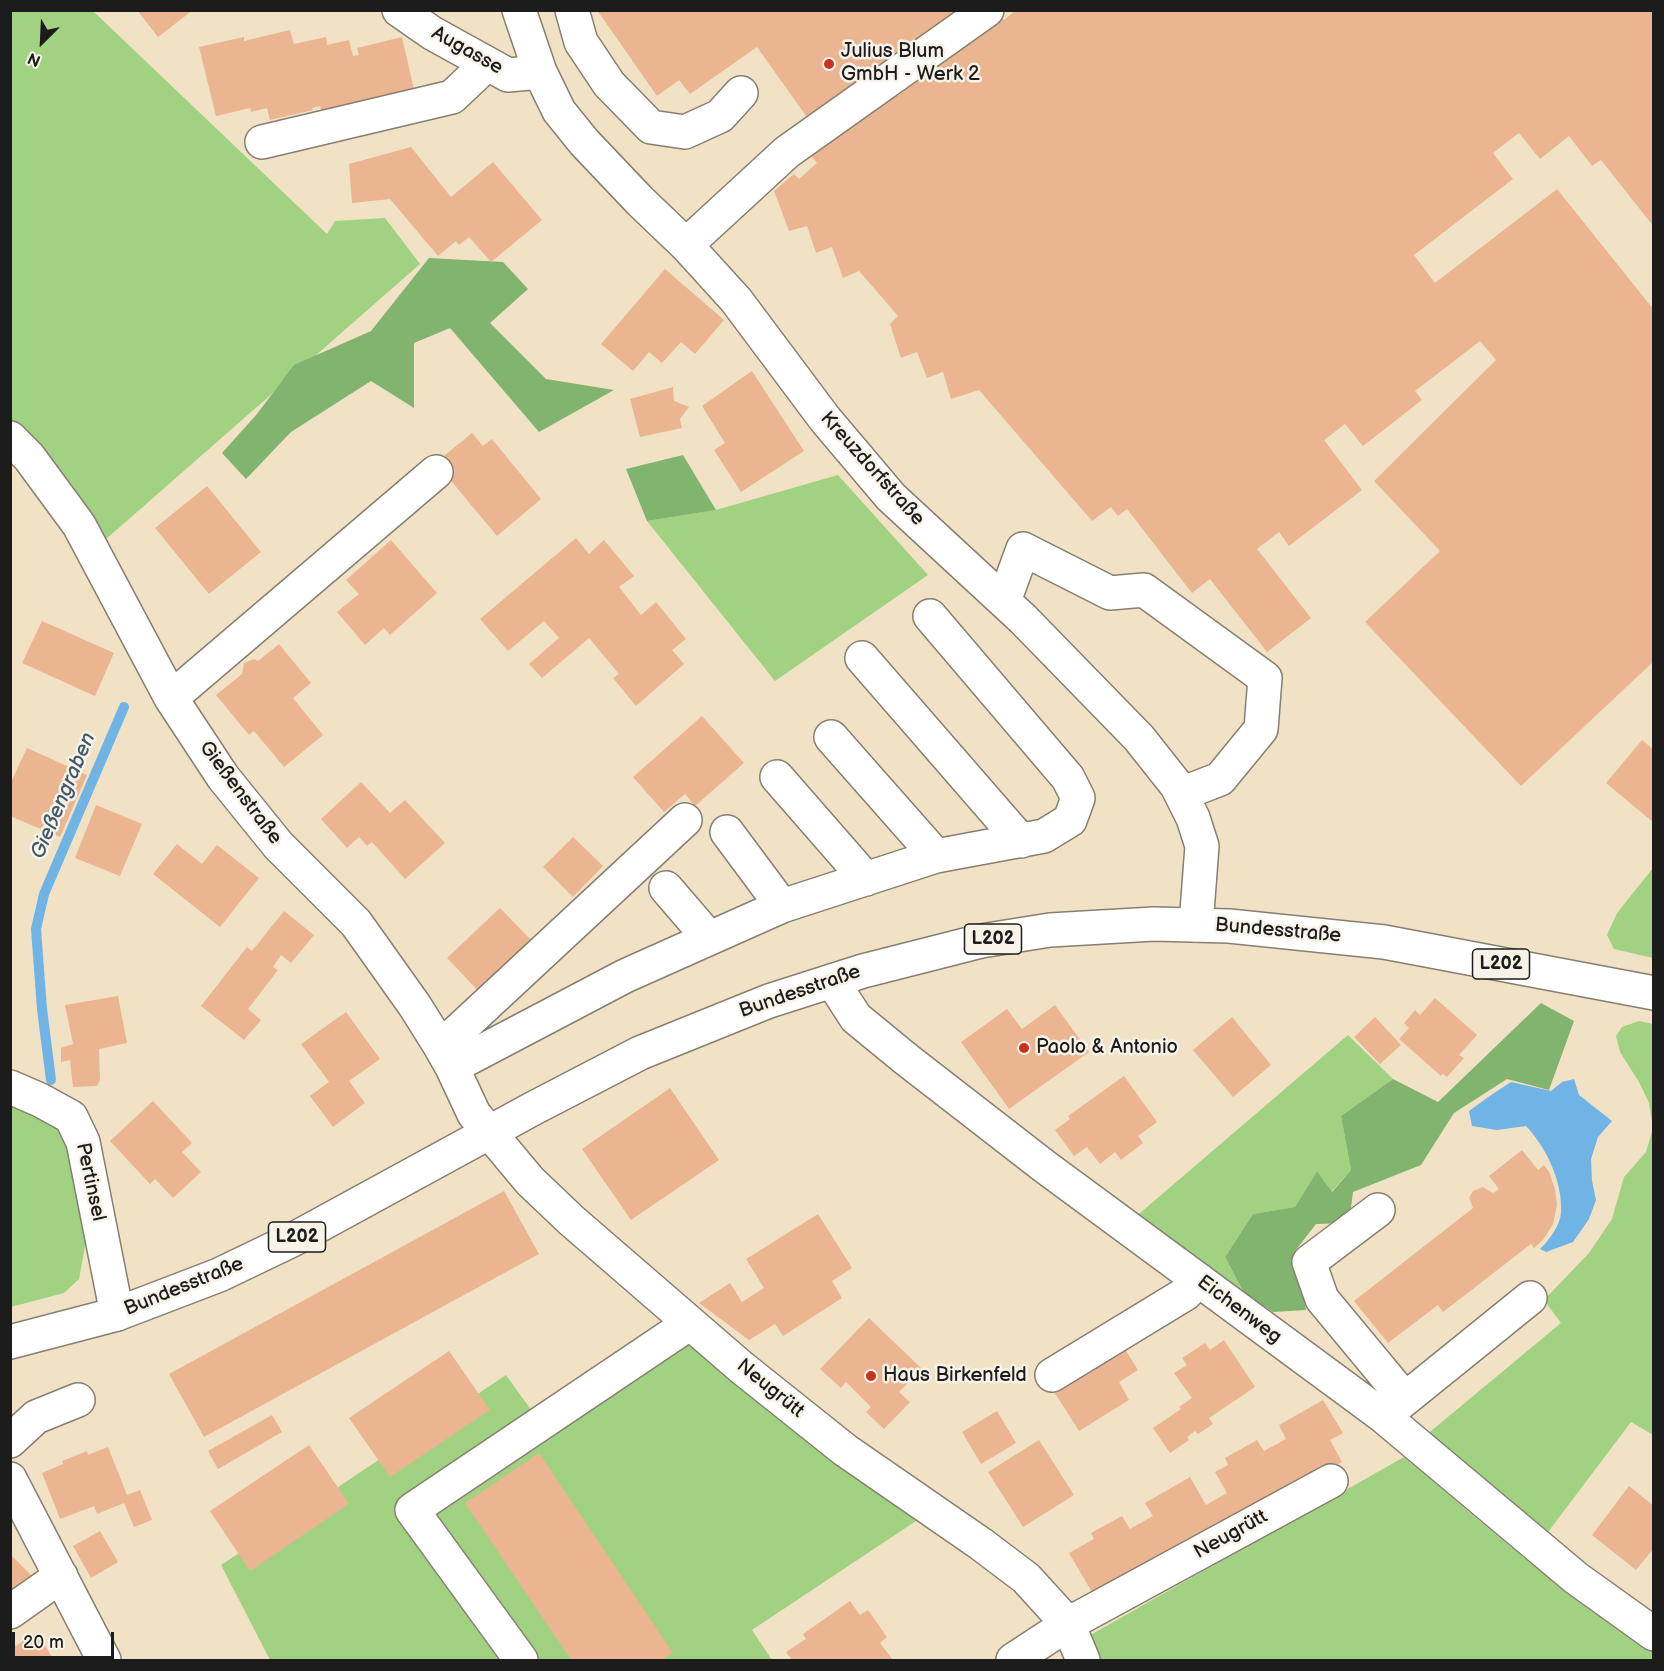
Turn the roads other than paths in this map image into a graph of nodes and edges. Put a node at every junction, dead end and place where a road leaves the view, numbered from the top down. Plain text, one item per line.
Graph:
1 (399, 10) edge
2 (519, 10) edge
3 (572, 10) edge
4 (987, 10) edge
5 (487, 64) junction
6 (540, 72) junction
7 (741, 93) dead end
8 (262, 142) dead end
9 (686, 245) junction
10 (10, 438) edge
11 (436, 472) dead end
12 (1004, 601) junction
13 (930, 616) dead end
14 (862, 658) dead end
15 (171, 698) junction
16 (831, 737) dead end
17 (777, 777) dead end
18 (1181, 794) junction
19 (685, 820) dead end
20 (727, 832) dead end
21 (1021, 841) junction
22 (936, 856) junction
23 (866, 879) junction
24 (666, 888) dead end
25 (782, 906) junction
26 (1196, 925) junction
27 (709, 938) junction
28 (832, 981) junction
29 (1653, 993) edge
30 (446, 1056) junction
31 (10, 1087) edge
32 (489, 1133) junction
33 (1378, 1209) dead end
34 (1199, 1280) junction
35 (1530, 1298) dead end
36 (117, 1314) junction
37 (690, 1323) junction
38 (10, 1342) edge
39 (1052, 1375) dead end
40 (78, 1400) dead end
41 (1394, 1408) junction
42 (10, 1441) edge
43 (10, 1479) edge
44 (1332, 1481) dead end
45 (61, 1576) junction
46 (10, 1612) edge
47 (1068, 1624) junction
48 (1653, 1634) edge
49 (104, 1660) edge
50 (521, 1660) edge
51 (1013, 1660) edge
52 (1083, 1660) edge

1 - 5 street, Augasse
2 - 6 street, Kreuzdorfstraße
3 - 7 street
4 - 9 street
5 - 6 street, Augasse
5 - 8 street
6 - 9 street, Kreuzdorfstraße
9 - 12 street, Kreuzdorfstraße
10 - 15 street, Gießenstraße
11 - 15 street
12 - 18 street, Kreuzdorfstraße
12 - 18 street
13 - 21 street
14 - 21 street
15 - 30 street, Gießenstraße
16 - 22 street
17 - 23 street
18 - 26 street, Kreuzdorfstraße
19 - 30 street
20 - 25 street
21 - 22 street
22 - 23 street
23 - 25 street
24 - 27 street
25 - 27 street
26 - 28 street, Bundesstraße / L202
26 - 29 street, Bundesstraße / L202
27 - 30 street
28 - 32 street, Bundesstraße / L202
28 - 34 street, Eichenweg
30 - 32 street, Gießenstraße
31 - 36 street, Pertinsel
32 - 36 street, Bundesstraße / L202
32 - 37 street, Neugrütt
33 - 41 street
34 - 39 street
34 - 41 street, Eichenweg
35 - 41 street
36 - 38 street, Bundesstraße / L202
37 - 47 street, Neugrütt
37 - 50 street
40 - 42 street
41 - 48 street, Eichenweg
43 - 45 street
44 - 47 street, Neugrütt
45 - 46 street
45 - 49 street
47 - 51 street
47 - 52 street, Neugrütt

